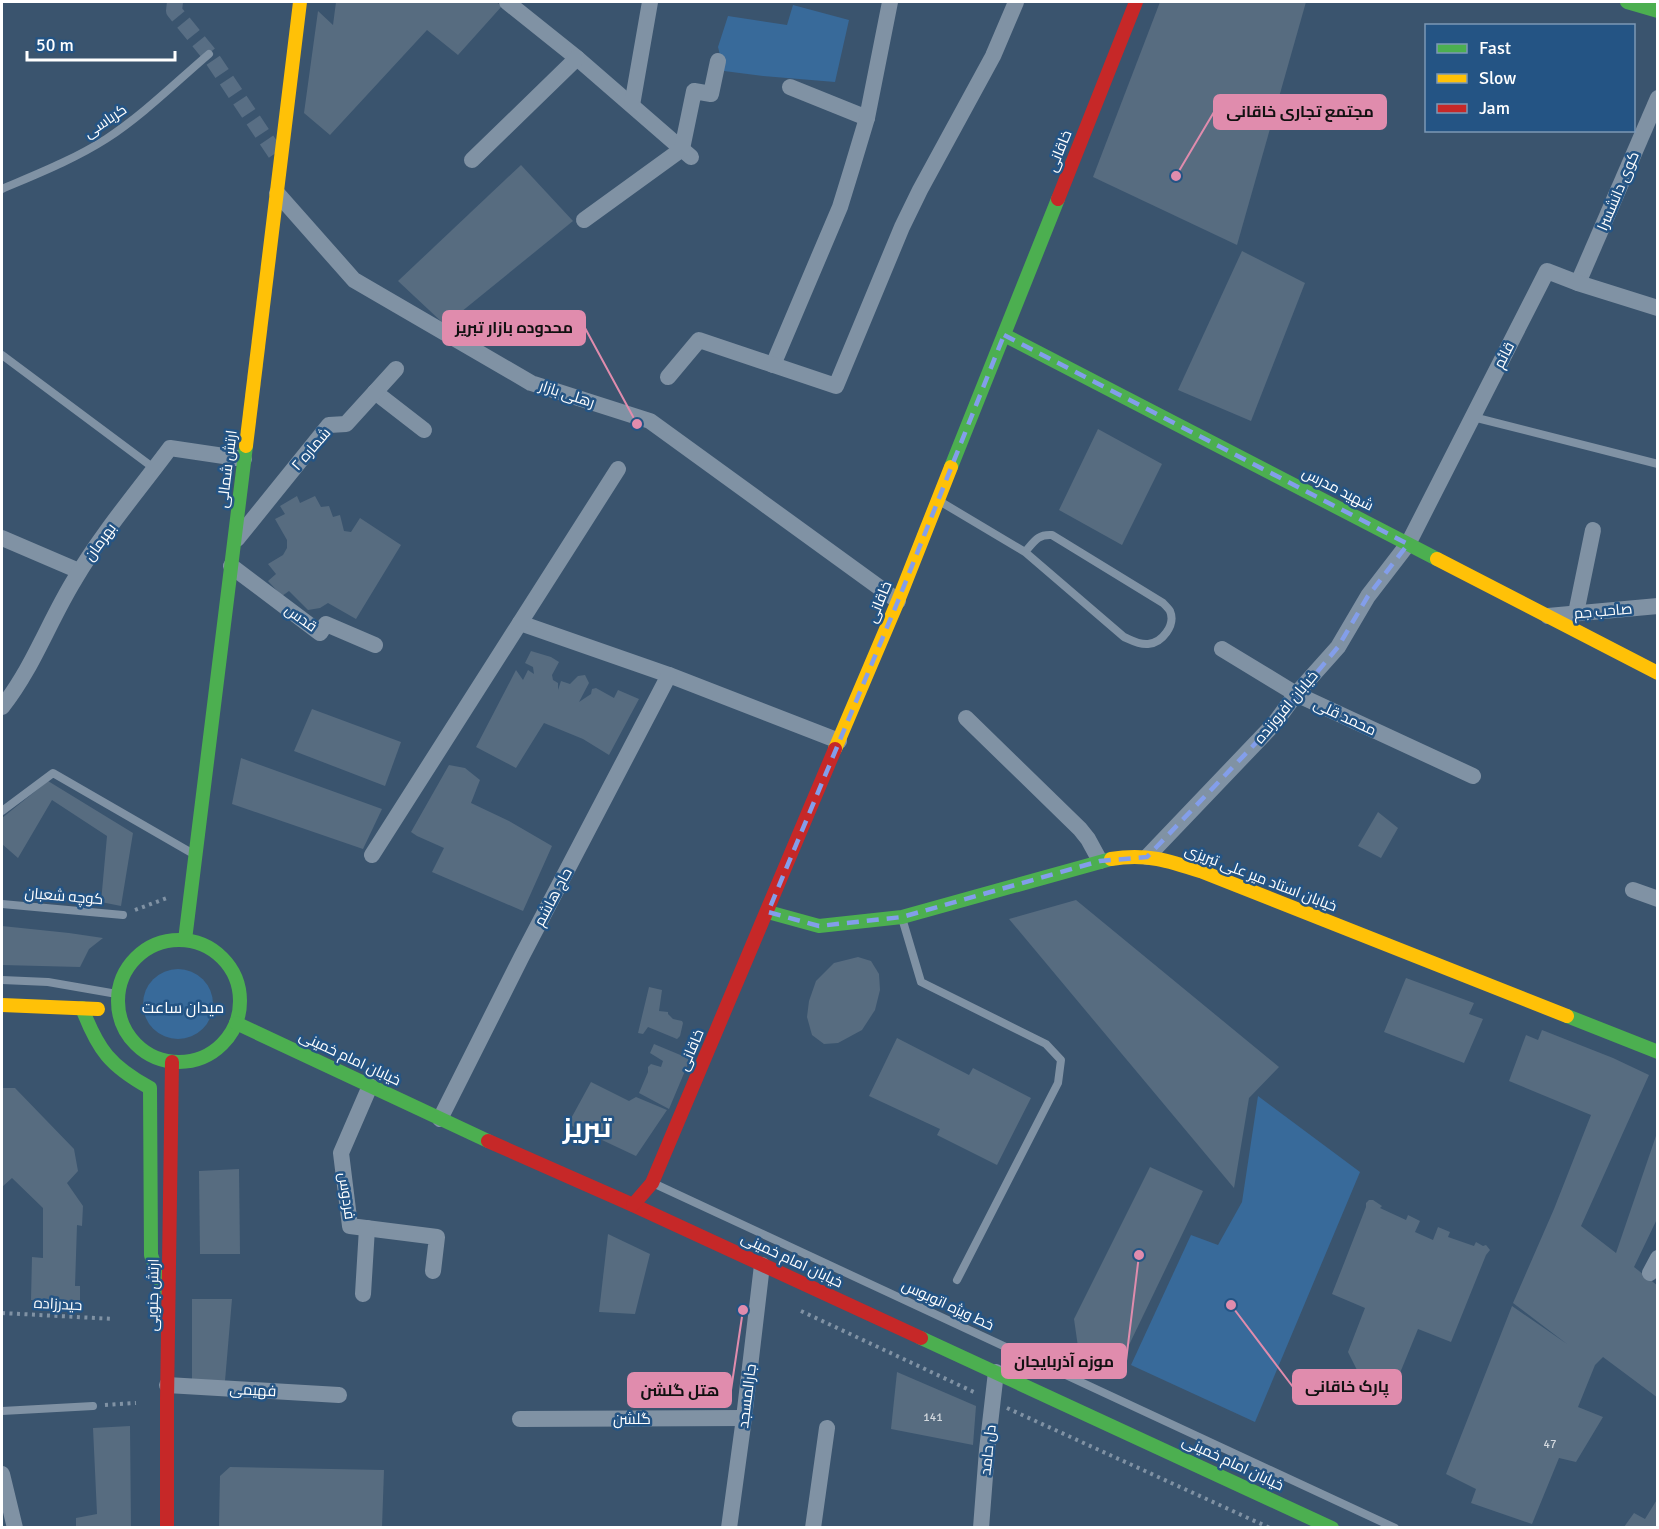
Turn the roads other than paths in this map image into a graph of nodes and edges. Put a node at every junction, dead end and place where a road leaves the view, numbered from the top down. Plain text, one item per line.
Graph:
1 (300, 2) edge
2 (507, 2) edge
3 (650, 2) edge
4 (890, 2) edge
5 (1016, 2) edge
6 (1136, 2) edge
7 (1627, 2) edge
8 (1658, 11) edge
9 (209, 54) dead end
10 (577, 58) junction
11 (718, 61) dead end
12 (790, 87) dead end
13 (1658, 98) edge
14 (632, 105) junction
15 (867, 118) junction
16 (686, 153) junction
17 (472, 160) dead end
18 (2, 189) edge
19 (277, 193) junction
20 (584, 219) dead end
21 (1578, 284) junction
22 (1658, 308) edge
23 (1004, 335) junction
24 (2, 355) edge
25 (773, 365) junction
26 (396, 369) dead end
27 (668, 377) dead end
28 (375, 392) junction
29 (1473, 417) junction
30 (424, 430) dead end
31 (244, 459) junction
32 (1658, 464) edge
33 (155, 469) junction
34 (618, 469) dead end
35 (938, 500) junction
36 (1593, 530) dead end
37 (2, 538) edge
38 (234, 542) junction
39 (1408, 544) junction
40 (1025, 552) junction
41 (231, 566) junction
42 (79, 571) junction
43 (898, 601) junction
44 (1658, 606) edge
45 (1576, 613) junction
46 (1548, 616) junction
47 (520, 623) junction
48 (375, 645) dead end
49 (1222, 649) dead end
50 (1658, 673) edge
51 (669, 675) junction
52 (1296, 694) junction
53 (2, 706) edge
54 (966, 718) dead end
55 (839, 741) junction
56 (1473, 776) dead end
57 (2, 811) edge
58 (372, 855) dead end
59 (196, 856) junction
60 (1147, 857) junction
61 (1100, 861) junction
62 (1633, 890) dead end
63 (1658, 899) edge
64 (2, 904) edge
65 (768, 912) junction
66 (123, 915) road end
67 (902, 917) junction
68 (185, 940) junction
69 (2, 980) edge
70 (117, 994) junction
71 (2, 1005) edge
72 (82, 1008) junction
73 (117, 1011) junction
74 (237, 1023) junction
75 (1658, 1052) edge
76 (172, 1062) junction
77 (370, 1086) junction
78 (440, 1119) junction
79 (652, 1183) junction
80 (633, 1205) junction
81 (367, 1228) junction
82 (1658, 1258) edge
83 (762, 1265) junction
84 (433, 1271) dead end
85 (1650, 1274) dead end
86 (957, 1280) dead end
87 (363, 1294) dead end
88 (170, 1306) junction
89 (996, 1372) junction
90 (167, 1385) junction
91 (339, 1395) dead end
92 (93, 1406) road end
93 (2, 1412) edge
94 (744, 1418) junction
95 (520, 1419) dead end
96 (827, 1428) dead end
97 (2, 1474) edge
98 (15, 1527) edge
99 (167, 1527) edge
100 (729, 1527) edge
101 (813, 1527) edge
102 (981, 1527) edge
103 (1332, 1527) edge
104 (1395, 1527) edge

1 - 19 main road, ارتش شمالی
2 - 10 street
3 - 14 street
4 - 15 street
5 - 25 street
6 - 23 main road, خاقانی
7 - 8 main road
9 - 18 lane, کرباسی
10 - 14 street
10 - 17 street
11 - 16 street
12 - 15 street
13 - 21 street, کوی دانشسرا
14 - 16 street
15 - 25 street
16 - 20 street
19 - 31 main road, ارتش شمالی
19 - 43 street, رهلی بازار
21 - 22 street, قائم
21 - 29 street, قائم
23 - 35 main road, خاقانی
23 - 39 main road, شهید مدرس
24 - 33 lane
25 - 27 street
26 - 28 street, شماره ۲
28 - 30 street
28 - 38 street, شماره ۲
29 - 32 lane
29 - 39 street, قائم
31 - 33 street, بهرمان
31 - 38 main road, ارتش شمالی
33 - 42 street, بهرمان
34 - 47 street
35 - 40 lane
35 - 43 main road, خاقانی
36 - 45 street
37 - 42 street
38 - 41 main road, ارتش شمالی
39 - 46 main road, شهید مدرس
39 - 52 street, خیابان افروزنده
40 - 40 lane
41 - 48 street, قدس
41 - 59 main road, ارتش شمالی
42 - 53 street, بهرمان
43 - 55 main road, خاقانی
44 - 45 street, صاحب جم
45 - 46 street, صاحب جم
46 - 50 main road, شهید مدرس
47 - 51 street
47 - 58 street
49 - 52 street, محمد قلی
51 - 55 street
51 - 78 street, حاج هاشم
52 - 56 street, محمد قلی
52 - 60 street, خیابان افروزنده
54 - 61 street
55 - 65 main road, خاقانی
57 - 59 lane
59 - 68 main road, ارتش شمالی
60 - 61 main road, خیابان استاد میر علی تبریزی
60 - 75 main road, خیابان استاد میر علی تبریزی
61 - 67 main road, خیابان استاد میر علی تبریزی
62 - 63 street
64 - 66 lane, کوچه شعبان
65 - 67 main road, خیابان استاد میر علی تبریزی
65 - 79 main road, خاقانی
67 - 86 lane
68 - 70 main road
68 - 74 main road
69 - 70 lane
70 - 73 main road
71 - 72 main road
72 - 73 main road
72 - 88 main road
73 - 76 main road
74 - 76 main road
74 - 77 main road, خیابان امام خمینی
76 - 88 main road, ارتش جنوبی
77 - 78 main road, خیابان امام خمینی
77 - 81 street, فردوس
78 - 80 main road, خیابان امام خمینی
79 - 80 main road, خاقانی
79 - 104 lane, خط ویژه اتوبوس
80 - 83 main road, خیابان امام خمینی
81 - 84 street, فردوس
81 - 87 street
82 - 85 street
83 - 89 main road, خیابان امام خمینی
83 - 94 street, جارالمسجد
88 - 90 main road, ارتش جنوبی
89 - 102 street, دل حامد
89 - 103 main road, خیابان امام خمینی
90 - 91 street, فهیمی
90 - 99 main road, ارتش جنوبی
92 - 93 lane
94 - 95 street, گلشن
94 - 100 street, جارالمسجد
96 - 101 street
97 - 98 street

